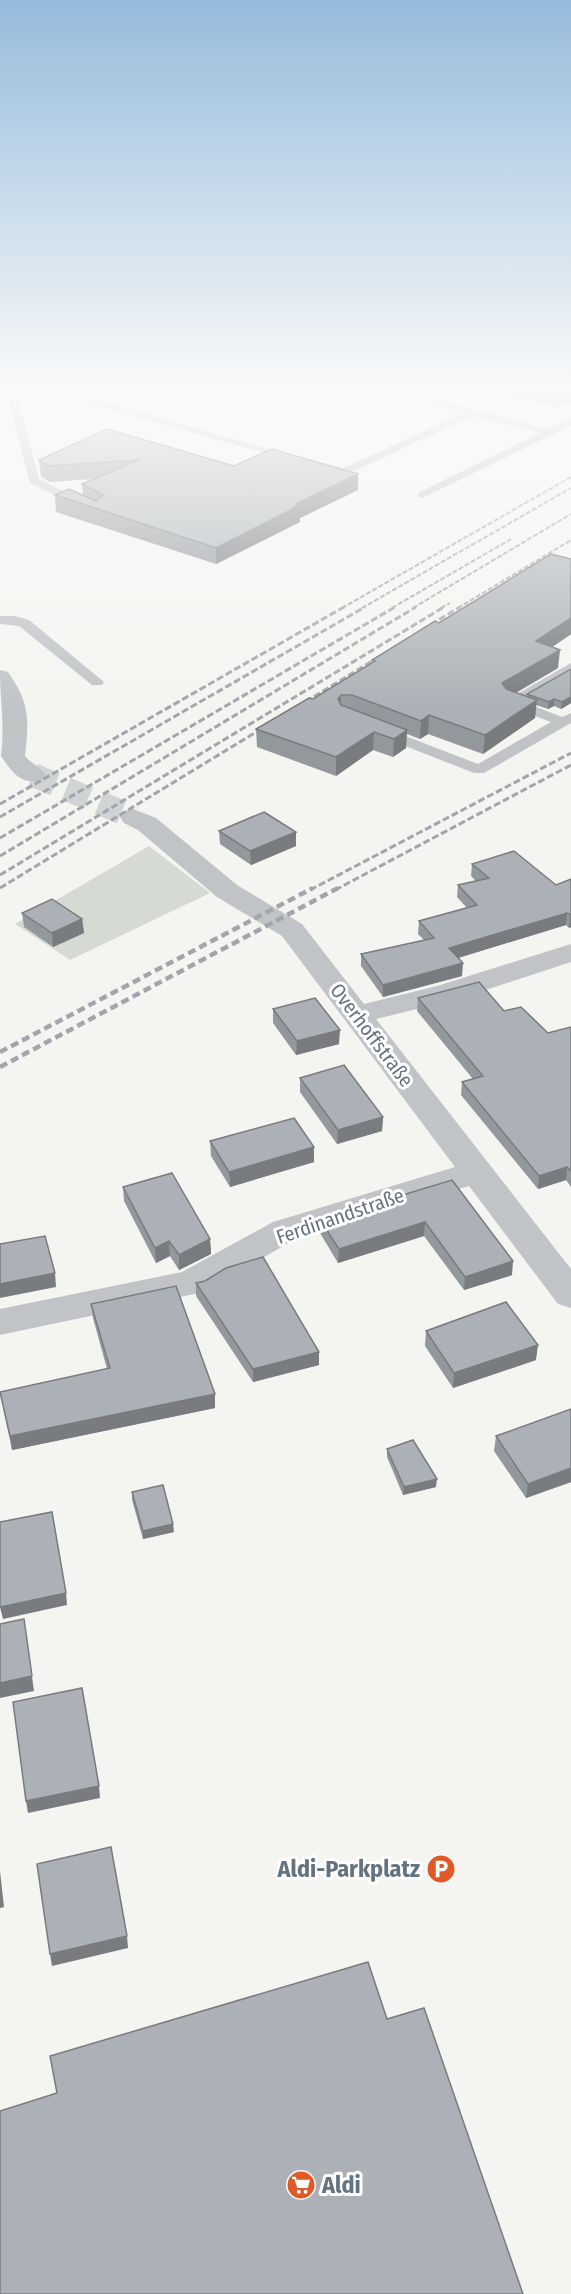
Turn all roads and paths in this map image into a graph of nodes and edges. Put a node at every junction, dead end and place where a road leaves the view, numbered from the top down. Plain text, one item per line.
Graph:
1 (62, 495) edge
2 (96, 512) edge
3 (0, 620) edge
4 (571, 667) edge
5 (0, 677) edge
6 (97, 682) dead end
7 (567, 720) edge
8 (367, 726) edge
9 (33, 775) tunnel mouth
10 (133, 817) tunnel mouth
11 (571, 953) edge
12 (357, 1015) junction
13 (476, 1172) junction
14 (571, 1294) edge
15 (0, 1322) edge

1 - 2 lane
3 - 6 lane
4 - 7 lane
5 - 9 street
7 - 8 lane
10 - 12 street, Overhoffstraße
11 - 12 street
12 - 13 street, Overhoffstraße
13 - 14 street, Overhoffstraße
13 - 15 street, Ferdinandstraße

